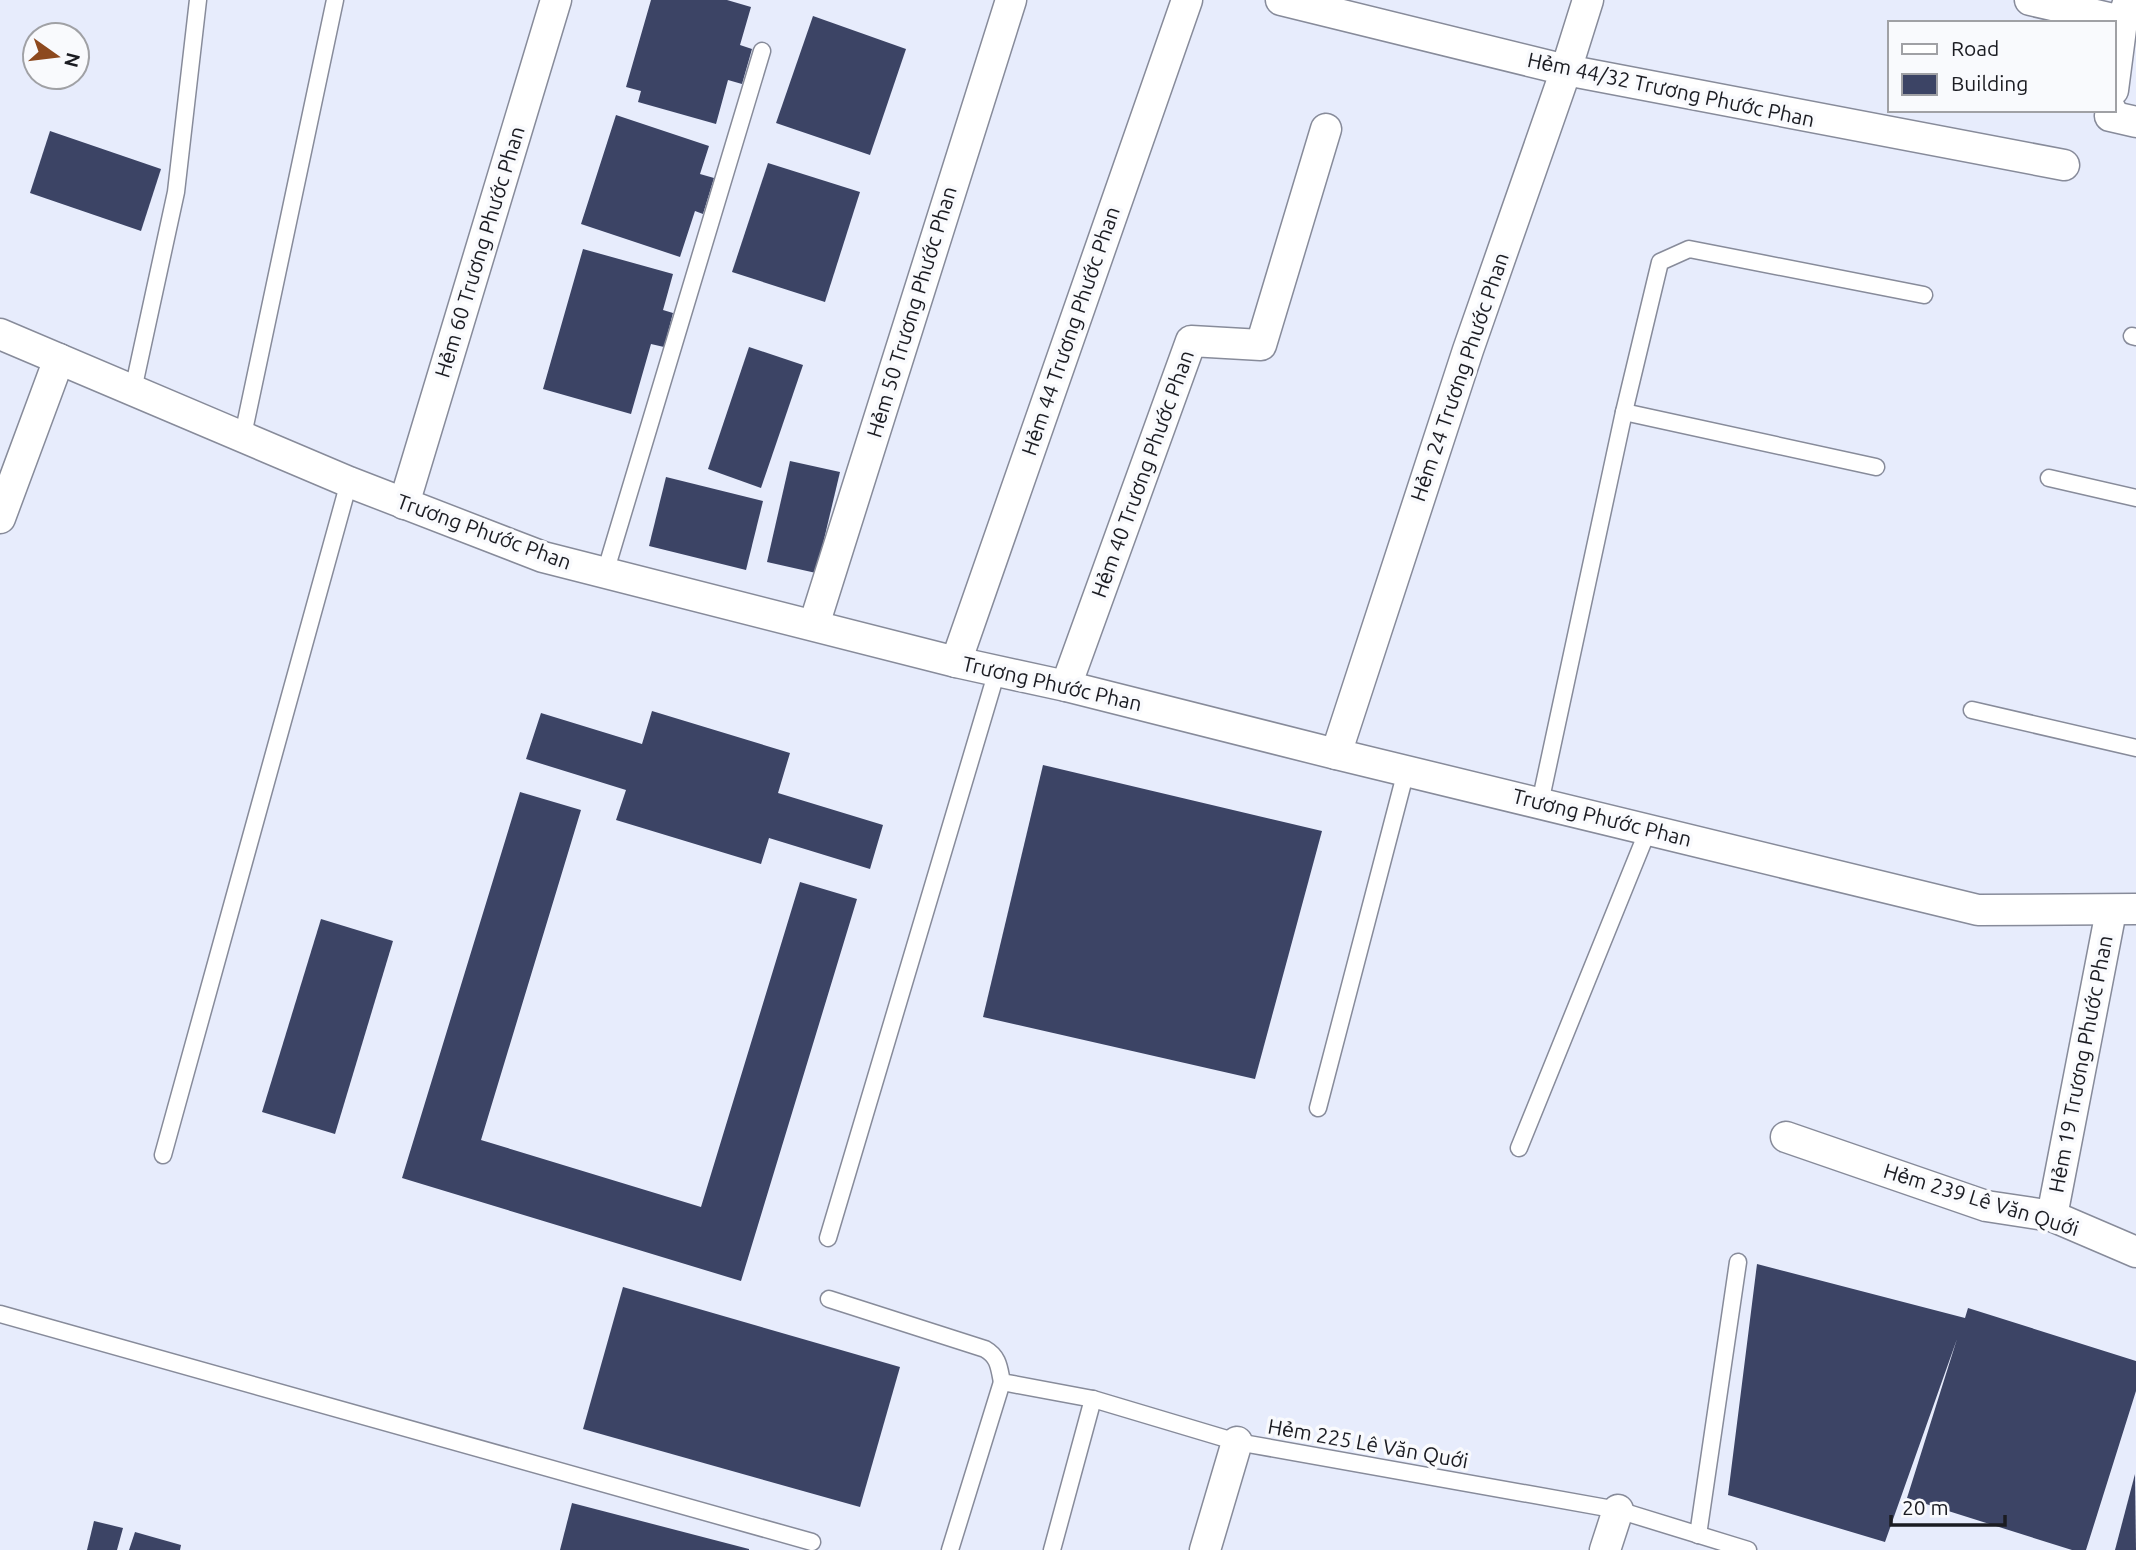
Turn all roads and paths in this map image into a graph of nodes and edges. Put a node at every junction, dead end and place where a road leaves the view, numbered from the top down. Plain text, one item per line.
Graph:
1 (198, 0) edge
2 (335, 0) edge
3 (556, 0) edge
4 (1010, 0) edge
5 (1187, 0) edge
6 (1281, 0) edge
7 (1588, 0) edge
8 (2030, 0) edge
9 (2125, 10) edge
10 (762, 51) dead end
11 (1566, 70) junction
12 (2115, 77) edge
13 (2111, 112) edge
14 (2136, 122) edge
15 (1326, 129) dead end
16 (2064, 165) dead end
17 (1924, 295) dead end
18 (0, 334) edge
19 (59, 359) junction
20 (133, 390) junction
21 (1624, 412) junction
22 (243, 435) junction
23 (1876, 467) dead end
24 (2049, 478) dead end
25 (349, 482) junction
26 (2136, 498) edge
27 (404, 504) junction
28 (0, 518) edge
29 (606, 573) junction
30 (814, 625) junction
31 (956, 662) junction
32 (997, 671) junction
33 (1066, 686) junction
34 (1972, 710) dead end
35 (2136, 748) edge
36 (1336, 754) junction
37 (1406, 771) junction
38 (1540, 803) junction
39 (1648, 830) junction
40 (2129, 905) edge
41 (1318, 1108) dead end
42 (1786, 1137) dead end
43 (1519, 1148) dead end
44 (163, 1155) dead end
45 (2052, 1216) junction
46 (828, 1238) dead end
47 (2136, 1252) edge
48 (1738, 1262) dead end
49 (829, 1299) dead end
50 (0, 1314) edge
51 (1002, 1382) junction
52 (1093, 1399) junction
53 (1237, 1442) junction
54 (1618, 1510) junction
55 (1698, 1535) junction
56 (812, 1542) dead end
57 (950, 1550) edge
58 (1052, 1550) edge
59 (1205, 1550) edge
60 (1605, 1550) edge
61 (1748, 1550) edge

1 - 20 lane
2 - 22 lane
3 - 27 street, Hẻm 60 Trương Phước Phan
4 - 30 street, Hẻm 50 Trương Phước Phan
5 - 31 street, Hẻm 44 Trương Phước Phan
6 - 11 street, Hẻm 44/32 Trương Phước Phan
7 - 11 street, Hẻm 24 Trương Phước Phan
8 - 9 street
9 - 12 street
10 - 29 lane
11 - 16 street, Hẻm 44/32 Trương Phước Phan
11 - 36 street, Hẻm 24 Trương Phước Phan
13 - 14 street
15 - 33 street, Hẻm 40 Trương Phước Phan
17 - 21 lane
18 - 19 street, Trương Phước Phan
19 - 20 street, Trương Phước Phan
19 - 28 street
20 - 22 street, Trương Phước Phan
21 - 23 lane
21 - 38 lane
22 - 25 street, Trương Phước Phan
24 - 26 lane
25 - 27 street, Trương Phước Phan
25 - 44 lane
27 - 29 street, Trương Phước Phan
29 - 30 street, Trương Phước Phan
30 - 31 street, Trương Phước Phan
31 - 32 street, Trương Phước Phan
32 - 33 street, Trương Phước Phan
32 - 46 lane
33 - 36 street, Trương Phước Phan
34 - 35 lane
36 - 37 street, Trương Phước Phan
37 - 38 street, Trương Phước Phan
37 - 41 lane
38 - 39 street, Trương Phước Phan
39 - 40 street, Trương Phước Phan
39 - 43 lane
40 - 45 street, Hẻm 19 Trương Phước Phan
42 - 45 street, Hẻm 239 Lê Văn Quới
45 - 47 street, Hẻm 239 Lê Văn Quới
48 - 55 lane
49 - 51 lane
50 - 56 lane
51 - 52 lane, Hẻm 225 Lê Văn Quới
51 - 57 lane
52 - 53 lane, Hẻm 225 Lê Văn Quới
52 - 58 lane
53 - 54 lane, Hẻm 225 Lê Văn Quới
53 - 59 street
54 - 55 lane, Hẻm 225 Lê Văn Quới
54 - 60 street
55 - 61 lane, Hẻm 225 Lê Văn Quới

